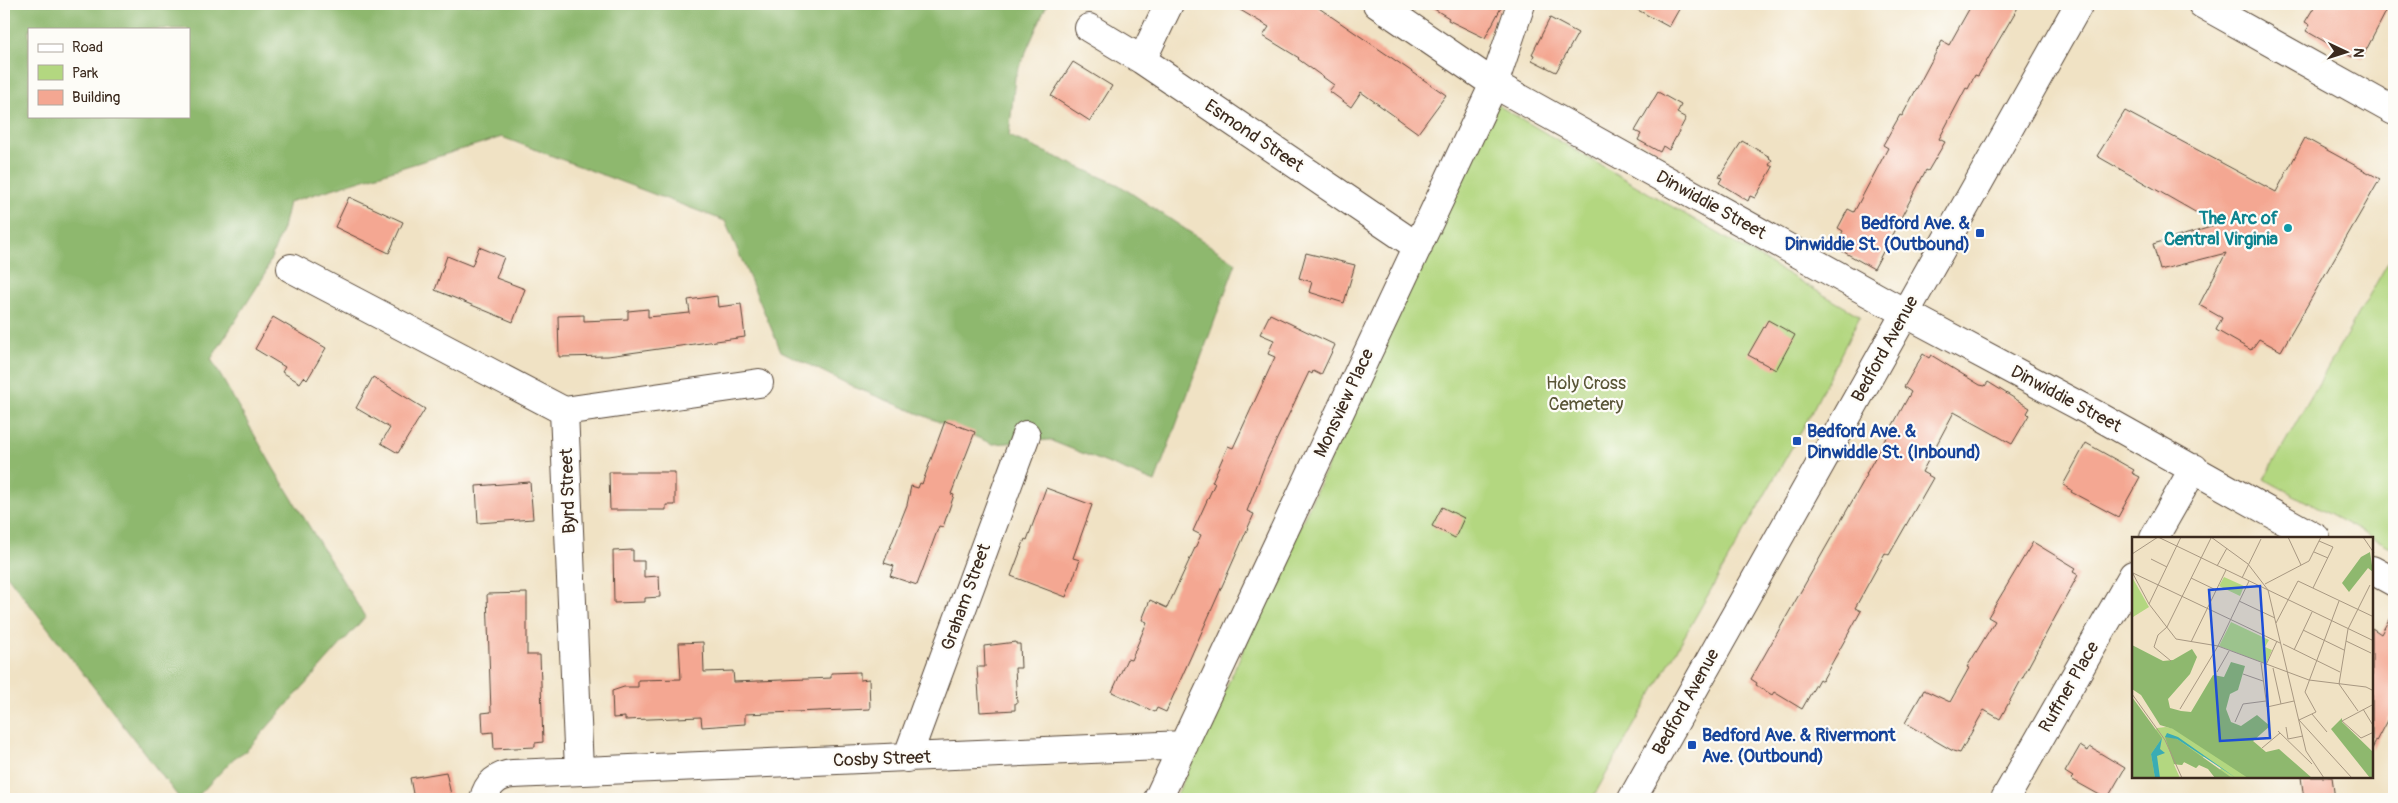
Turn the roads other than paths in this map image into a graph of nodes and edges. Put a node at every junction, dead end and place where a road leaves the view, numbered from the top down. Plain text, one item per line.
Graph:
1 (1168, 4) edge
2 (1376, 4) edge
3 (1521, 4) edge
4 (2079, 4) edge
5 (2202, 4) edge
6 (1089, 28) dead end
7 (1142, 60) junction
8 (1494, 84) junction
9 (2394, 109) edge
10 (1418, 247) junction
11 (291, 268) dead end
12 (1905, 313) junction
13 (759, 383) dead end
14 (564, 411) junction
15 (1026, 435) dead end
16 (2194, 468) junction
17 (2155, 537) edge
18 (2314, 537) edge
19 (2373, 571) edge
20 (2132, 577) edge
21 (2394, 582) edge
22 (1184, 745) junction
23 (907, 758) junction
24 (580, 770) junction
25 (484, 799) edge
26 (1158, 799) edge
27 (1632, 799) edge
28 (2005, 799) edge

1 - 7 street
2 - 8 street, Dinwiddie Street
3 - 8 street, Monsview Place
4 - 12 street, Bedford Avenue
5 - 9 street
6 - 7 street, Esmond Street
7 - 10 street, Esmond Street
8 - 10 street, Monsview Place
8 - 12 street, Dinwiddie Street
10 - 22 street, Monsview Place
11 - 14 street
12 - 16 street, Dinwiddie Street
12 - 27 street, Bedford Avenue
13 - 14 street
14 - 24 street, Byrd Street
15 - 23 street, Graham Street
16 - 17 street
16 - 18 street, Dinwiddie Street
19 - 21 street
20 - 28 street, Ruffner Place
22 - 23 street, Cosby Street
22 - 26 street, Monsview Place
23 - 24 street, Cosby Street
24 - 25 street

